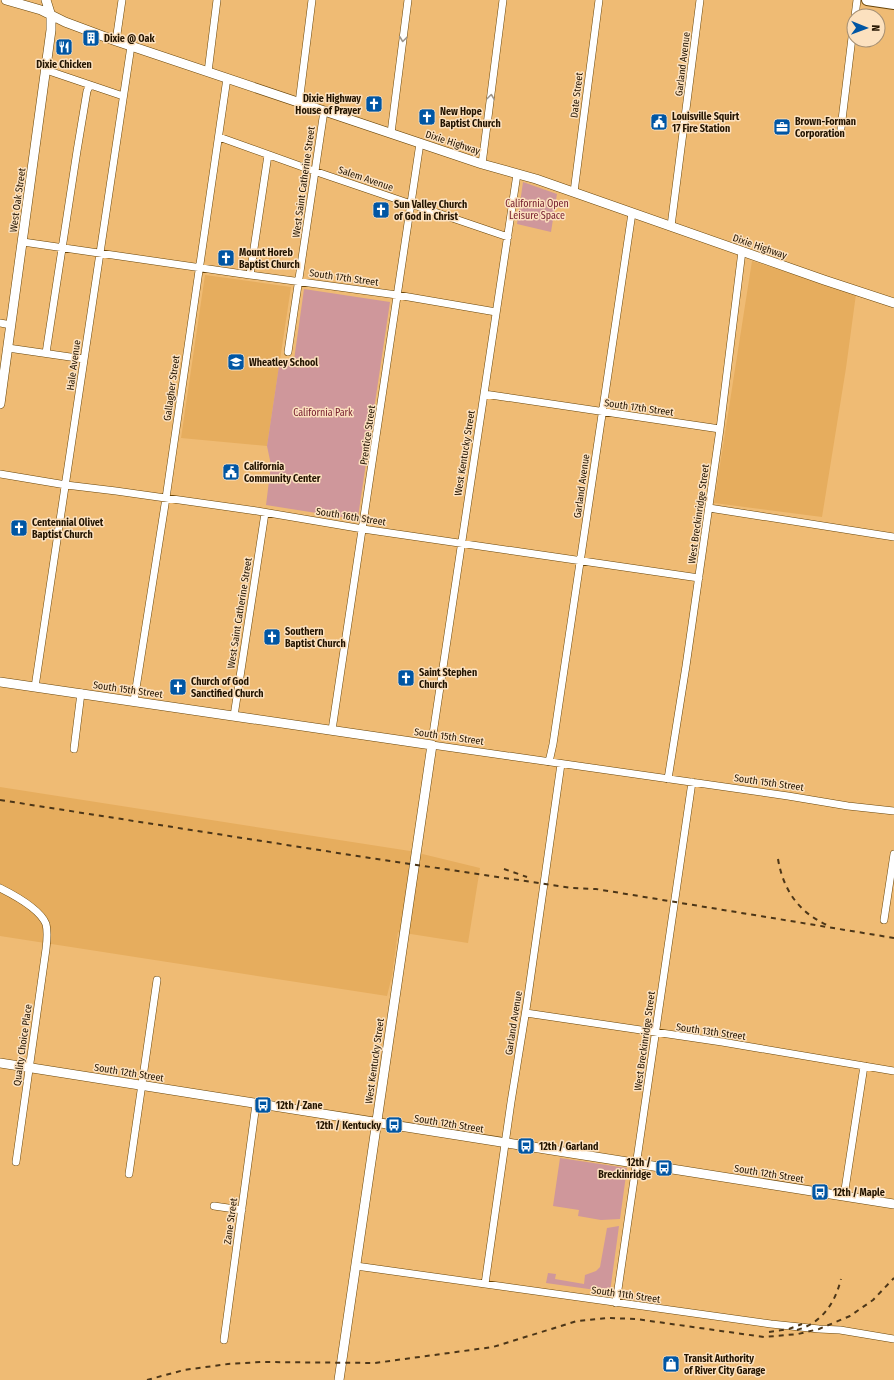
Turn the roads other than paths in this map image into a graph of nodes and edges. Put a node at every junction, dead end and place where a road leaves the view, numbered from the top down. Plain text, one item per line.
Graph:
1 (6, 0) edge
2 (46, 0) edge
3 (122, 0) edge
4 (217, 0) edge
5 (312, 0) edge
6 (408, 0) edge
7 (503, 0) edge
8 (599, 0) edge
9 (700, 0) edge
10 (867, 0) edge
11 (894, 4) edge
12 (51, 16) junction
13 (116, 41) junction
14 (131, 46) junction
15 (851, 48) edge
16 (46, 70) junction
17 (208, 72) junction
18 (227, 78) junction
19 (90, 85) junction
20 (123, 96) junction
21 (299, 102) junction
22 (324, 111) junction
23 (841, 128) dead end
24 (391, 133) junction
25 (218, 137) junction
26 (420, 143) junction
27 (268, 154) junction
28 (482, 164) junction
29 (314, 171) junction
30 (517, 174) junction
31 (574, 192) junction
32 (411, 204) junction
33 (632, 213) junction
34 (671, 226) junction
35 (508, 237) junction
36 (23, 242) junction
37 (62, 248) junction
38 (742, 251) junction
39 (100, 253) junction
40 (199, 268) junction
41 (250, 275) junction
42 (299, 281) junction
43 (397, 295) junction
44 (894, 303) edge
45 (496, 312) junction
46 (0, 323) edge
47 (11, 325) junction
48 (8, 348) junction
49 (288, 352) dead end
50 (46, 353) junction
51 (84, 359) junction
52 (484, 394) junction
53 (0, 404) edge
54 (602, 411) junction
55 (720, 428) junction
56 (0, 474) edge
57 (66, 485) junction
58 (166, 498) junction
59 (709, 508) junction
60 (265, 513) junction
61 (363, 528) junction
62 (894, 537) edge
63 (462, 543) junction
64 (580, 560) junction
65 (698, 578) junction
66 (0, 682) edge
67 (36, 687) junction
68 (81, 694) junction
69 (134, 701) junction
70 (234, 716) junction
71 (332, 730) junction
72 (433, 734) dead end
73 (432, 745) junction
74 (74, 749) dead end
75 (549, 762) junction
76 (561, 764) junction
77 (668, 779) junction
78 (692, 782) junction
79 (894, 811) edge
80 (894, 854) edge
81 (0, 888) edge
82 (884, 920) dead end
83 (157, 980) dead end
84 (526, 1013) junction
85 (656, 1033) junction
86 (0, 1063) edge
87 (864, 1066) junction
88 (29, 1068) junction
89 (894, 1071) edge
90 (142, 1086) junction
91 (256, 1104) junction
92 (376, 1123) junction
93 (506, 1142) junction
94 (16, 1162) dead end
95 (636, 1163) junction
96 (129, 1174) dead end
97 (844, 1196) junction
98 (894, 1204) edge
99 (214, 1206) dead end
100 (242, 1210) junction
101 (356, 1266) junction
102 (485, 1284) junction
103 (616, 1303) junction
104 (894, 1338) edge
105 (224, 1340) dead end
106 (339, 1380) edge

1 - 12 street, Dixie Highway
2 - 12 street, West Oak Street
3 - 13 street
4 - 17 street
5 - 21 street
6 -> 24 street
28 -> 7 street
8 - 31 street, Date Street
9 - 34 street, Garland Avenue
10 - 11 main road
12 - 13 street, Dixie Highway
12 - 16 street, West Oak Street
13 - 14 street, Dixie Highway
14 - 17 street, Dixie Highway
14 - 20 street, Hale Avenue
15 - 23 street
16 - 19 street
16 - 36 street, West Oak Street
17 - 18 street, Dixie Highway
18 - 21 street, Dixie Highway
18 - 25 street, Gallagher Street
19 - 20 street
19 - 37 street
20 - 39 street, Hale Avenue
21 - 22 street, Dixie Highway
22 - 24 street, Dixie Highway
22 - 29 street, West Saint Catherine Street
24 - 26 street, Dixie Highway
25 - 27 street, Salem Avenue
25 - 40 street, Gallagher Street
26 - 28 street, Dixie Highway
26 - 32 street, Prentice Street
27 - 29 street, Salem Avenue
27 - 41 street
28 - 30 street, Dixie Highway
29 - 32 street, Salem Avenue
29 - 42 street, West Saint Catherine Street
30 - 31 street, Dixie Highway
30 - 35 street, West Kentucky Street
31 - 33 street, Dixie Highway
32 - 35 street, Salem Avenue
32 - 43 street, Prentice Street
33 - 34 street, Dixie Highway
33 - 54 street, Garland Avenue
34 - 38 street, Dixie Highway
35 - 45 street, West Kentucky Street
36 - 37 street, South 17th Street
36 - 47 street, West Oak Street
37 - 39 street, South 17th Street
37 - 50 street
38 - 44 street, Dixie Highway
38 - 55 street, West Breckinridge Street
39 - 40 street, South 17th Street
39 - 51 street, Hale Avenue
40 - 41 street, South 17th Street
40 - 58 street, Gallagher Street
41 - 42 street, South 17th Street
42 - 43 street, South 17th Street
42 - 49 street, West Saint Catherine Street
43 - 45 street, South 17th Street
43 - 61 street, Prentice Street
45 - 52 street, West Kentucky Street
46 - 47 street
47 - 48 street, West Oak Street
48 - 50 street
48 - 53 street, West Oak Street
50 - 51 street
51 - 57 street, Hale Avenue
52 - 54 street, South 17th Street
52 - 63 street, West Kentucky Street
54 - 55 street, South 17th Street
54 - 64 street, Garland Avenue
55 - 59 street, West Breckinridge Street
56 - 57 street, South 16th Street
57 - 58 street, South 16th Street
57 - 67 street, Hale Avenue
58 - 60 street, South 16th Street
58 - 69 street, Gallagher Street
59 - 62 street
59 - 65 street, West Breckinridge Street
60 - 61 street, South 16th Street
60 - 70 street, West Saint Catherine Street
61 - 63 street, South 16th Street
61 - 71 street, Prentice Street
63 - 64 street, South 16th Street
63 - 72 street, West Kentucky Street
64 - 65 street, South 16th Street
64 - 75 street, Garland Avenue
65 - 77 street, West Breckinridge Street
66 - 67 street, South 15th Street
67 - 68 street, South 15th Street
68 - 69 street, South 15th Street
68 - 74 street
69 - 70 street, South 15th Street
70 - 71 street, South 15th Street
71 - 73 street, South 15th Street
73 - 75 street, South 15th Street
73 - 92 street, West Kentucky Street
75 - 76 street, South 15th Street
76 - 77 street, South 15th Street
76 - 84 street, Garland Avenue
77 - 78 street, South 15th Street
78 - 79 street, South 15th Street
78 - 85 street, West Breckinridge Street
80 - 82 street
81 - 88 street, Quality Choice Place
83 - 90 street
84 - 85 street, South 13th Street
84 - 93 street, Garland Avenue
85 - 87 street, South 13th Street
85 - 95 street, West Breckinridge Street
86 - 88 street, South 12th Street
87 - 89 street, South 13th Street
87 - 97 street
88 - 90 street, South 12th Street
88 - 94 street, Quality Choice Place
90 - 91 street, South 12th Street
90 - 96 street
91 - 92 street, South 12th Street
91 - 100 street, Zane Street
92 - 93 street, South 12th Street
92 - 101 street, West Kentucky Street
93 - 95 street, South 12th Street
93 - 102 street, Garland Avenue
95 - 97 street, South 12th Street
95 - 103 street, West Breckinridge Street
97 - 98 street, South 12th Street
99 - 100 street
100 - 105 street, Zane Street
101 - 102 street, South 11th Street
101 - 106 street, West Kentucky Street
102 - 103 street, South 11th Street
103 - 104 street, South 11th Street

